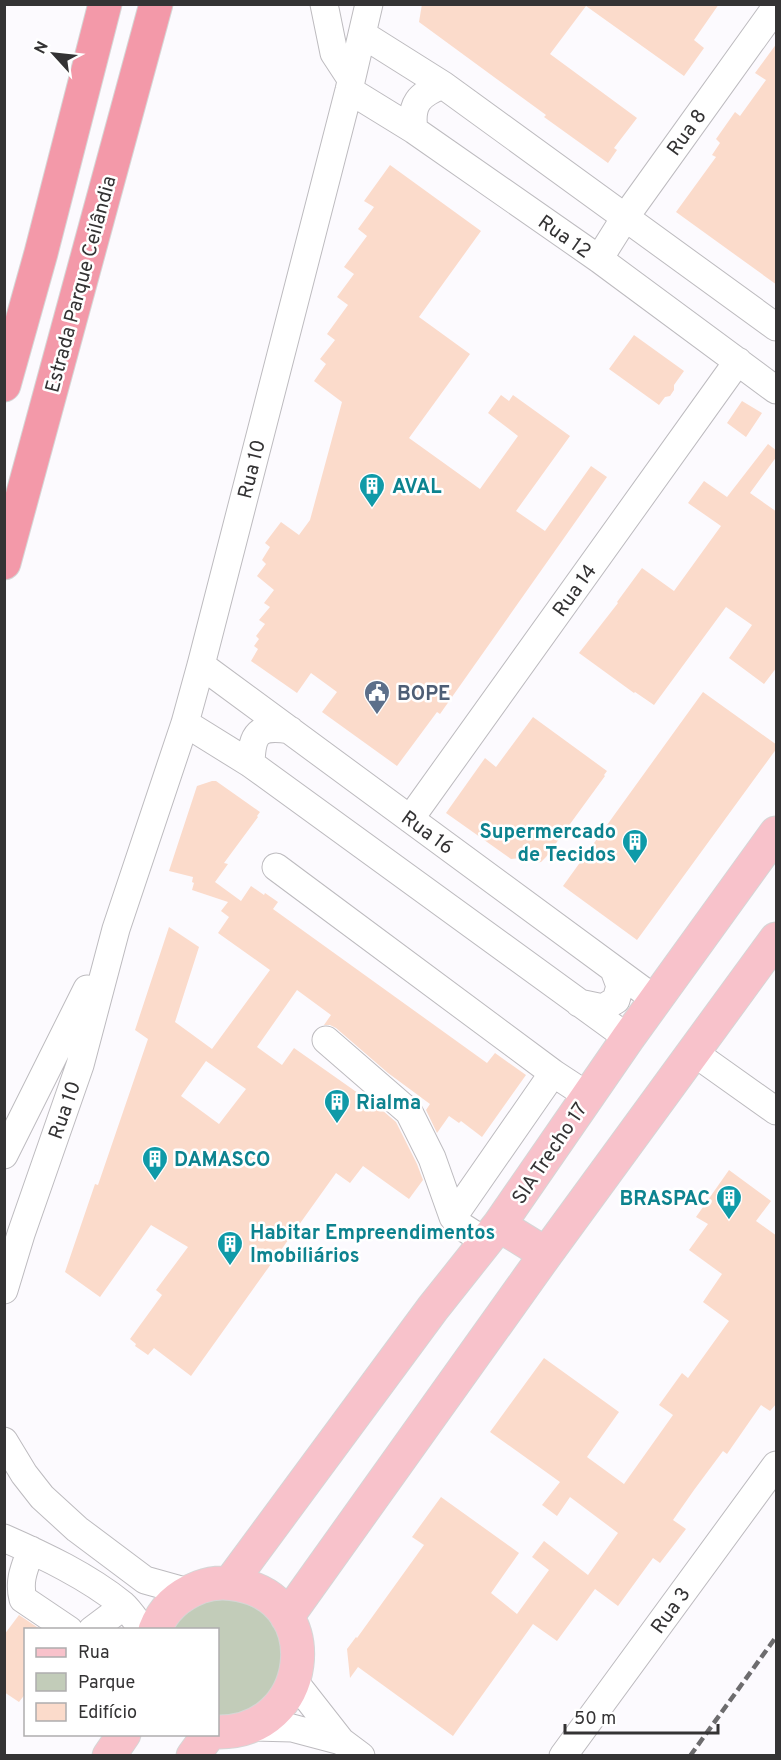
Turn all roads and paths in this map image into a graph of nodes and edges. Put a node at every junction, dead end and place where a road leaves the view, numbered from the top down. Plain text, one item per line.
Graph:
1 (105, 4) edge
2 (156, 4) edge
3 (324, 4) edge
4 (369, 4) edge
5 (777, 8) edge
6 (362, 34) junction
7 (350, 85) junction
8 (443, 85) junction
9 (414, 130) junction
10 (626, 216) junction
11 (599, 259) junction
12 (777, 327) edge
13 (738, 361) junction
14 (4, 385) edge
15 (777, 390) edge
16 (4, 563) edge
17 (201, 665) junction
18 (185, 723) junction
19 (290, 730) junction
20 (250, 764) junction
21 (410, 819) junction
22 (777, 833) edge
23 (276, 867) dead end
24 (116, 929) junction
25 (777, 939) edge
26 (614, 970) junction
27 (656, 1000) junction
28 (579, 1003) junction
29 (628, 1038) junction
30 (326, 1040) dead end
31 (693, 1052) junction
32 (553, 1073) junction
33 (588, 1096) junction
34 (777, 1111) edge
35 (4, 1155) edge
36 (453, 1217) junction
37 (492, 1234) junction
38 (546, 1254) junction
39 (4, 1290) edge
40 (4, 1441) edge
41 (777, 1465) edge
42 (4, 1538) edge
43 (31, 1550) junction
44 (230, 1583) junction
45 (188, 1592) junction
46 (124, 1606) junction
47 (287, 1617) junction
48 (67, 1628) edge
49 (93, 1628) edge
50 (142, 1628) edge
51 (155, 1628) edge
52 (294, 1681) junction
53 (252, 1727) junction
54 (219, 1732) edge
55 (123, 1736) edge
56 (207, 1736) edge
57 (351, 1748) edge
58 (109, 1755) edge
59 (193, 1755) edge
60 (563, 1755) edge

1 - 14 highway
2 - 16 highway, Estrada Parque Ceilândia
3 - 7 street
4 - 6 street, Rua 10
5 - 10 street, Rua 8
6 - 7 street, Rua 10
6 - 8 street
7 - 9 street, Rua 12
7 - 17 street, Rua 10
8 - 9 street
8 - 10 street
9 - 11 street, Rua 12
10 - 11 street, Rua 8
10 - 12 street
11 - 13 street, Rua 12
13 - 15 street, Rua 12
13 - 21 street, Rua 14
17 - 18 street, Rua 10
17 - 19 street, Rua 16
18 - 20 street
18 - 24 street, Rua 10
19 - 20 street
19 - 21 street, Rua 16
20 - 28 street
21 - 26 street, Rua 16
22 - 27 main road, SIA Trecho 17
23 - 32 street
24 - 35 street, Rua 10
24 - 39 street, Rua 10
25 - 31 main road
26 - 27 street, Rua 16
26 - 28 street
27 - 29 main road, SIA Trecho 17
28 - 29 street
29 - 33 main road, SIA Trecho 17
30 - 36 street
31 - 34 street
31 - 38 main road
32 - 33 street
32 - 36 street
33 - 37 main road, SIA Trecho 17
36 - 37 street
37 - 38 main road
37 - 44 main road, SIA Trecho 17
38 - 47 main road
40 - 45 street
41 - 60 street, Rua 3
42 - 43 street
43 - 46 street
43 - 48 street
44 - 45 main road
44 - 47 main road
45 - 51 main road
46 - 49 street
46 - 50 street
47 - 52 main road
52 - 53 main road
52 - 57 street
53 - 54 main road
53 - 57 street
55 - 58 main road
56 - 59 main road

